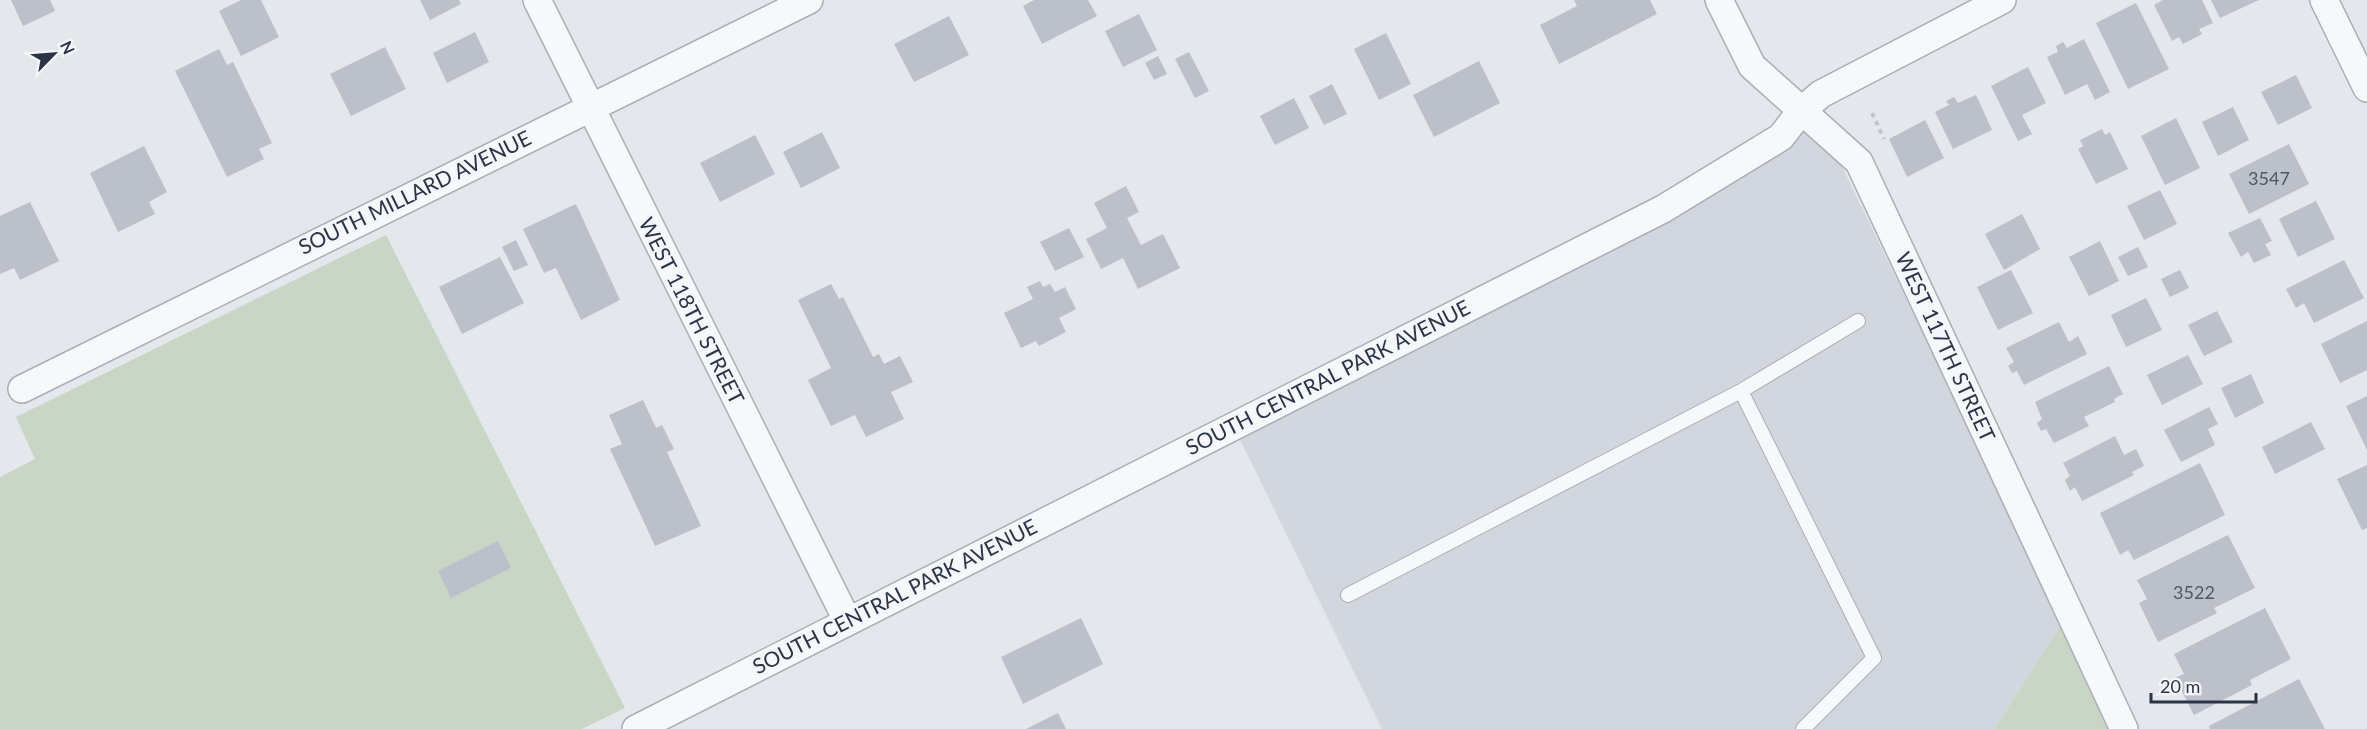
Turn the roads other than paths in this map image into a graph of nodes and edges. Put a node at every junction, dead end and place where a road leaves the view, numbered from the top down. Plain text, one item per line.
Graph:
1 (537, 0) edge
2 (809, 0) edge
3 (1719, 0) edge
4 (2002, 0) edge
5 (2324, 0) edge
6 (2367, 88) edge
7 (589, 107) junction
8 (1802, 111) junction
9 (1858, 321) dead end
10 (22, 389) dead end
11 (1741, 391) junction
12 (1348, 595) dead end
13 (847, 620) junction
14 (636, 729) edge
15 (1803, 729) edge
16 (2124, 729) edge

1 - 7 street, WEST 118TH STREET
2 - 7 street, SOUTH MILLARD AVENUE
3 - 8 street, WEST 117TH STREET
4 - 8 street, SOUTH CENTRAL PARK AVENUE
5 - 6 street
7 - 10 street, SOUTH MILLARD AVENUE
7 - 13 street, WEST 118TH STREET
8 - 13 street, SOUTH CENTRAL PARK AVENUE
8 - 16 street, WEST 117TH STREET
9 - 11 lane
11 - 12 lane
11 - 15 lane
13 - 14 street, SOUTH CENTRAL PARK AVENUE

